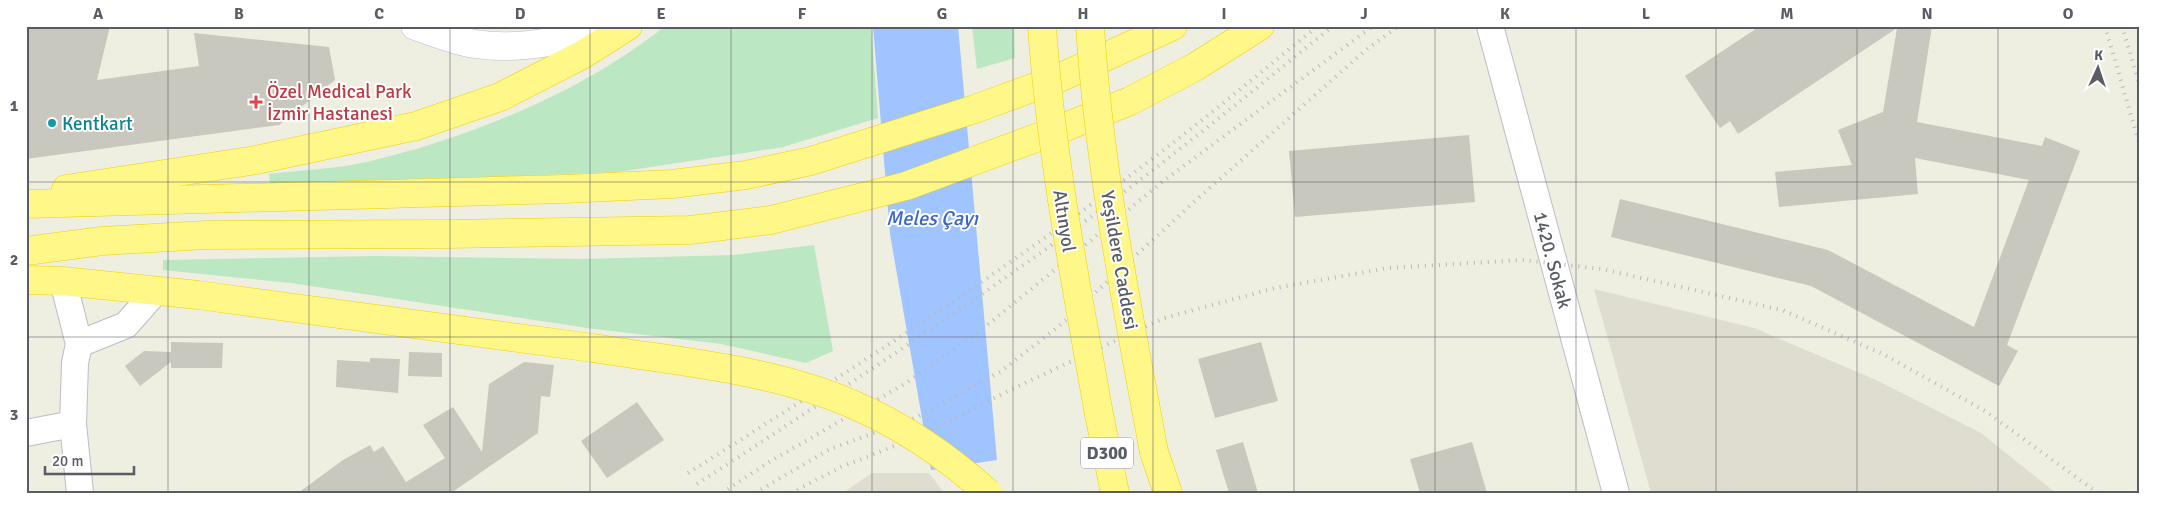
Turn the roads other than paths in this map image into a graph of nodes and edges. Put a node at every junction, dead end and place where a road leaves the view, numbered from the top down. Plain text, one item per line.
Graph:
1 (415, 26) edge
2 (616, 26) edge
3 (628, 26) edge
4 (1042, 26) edge
5 (1090, 26) edge
6 (1172, 26) edge
7 (1260, 26) edge
8 (1490, 26) edge
9 (453, 31) edge
10 (26, 197) edge
11 (26, 204) edge
12 (26, 251) edge
13 (26, 280) edge
14 (63, 281) junction
15 (156, 290) junction
16 (79, 344) junction
17 (73, 424) junction
18 (26, 433) edge
19 (1154, 452) junction
20 (80, 493) edge
21 (988, 493) edge
22 (1115, 493) edge
23 (1162, 493) edge
24 (1168, 493) edge
25 (1616, 493) edge

1 - 9 street
2 - 9 street
3 - 10 highway
4 - 22 highway, Altınyol / D300, bridge
5 - 19 highway, Yeşildere Caddesi, bridge
6 - 11 highway
7 - 12 highway
8 - 25 street, 1420. Sokak
13 - 14 highway
14 - 15 highway
14 - 16 street
15 - 16 street
15 - 21 highway, bridge
16 - 17 street
17 - 18 street
17 - 20 street
19 - 23 highway, Yeşildere Caddesi
19 - 24 highway

